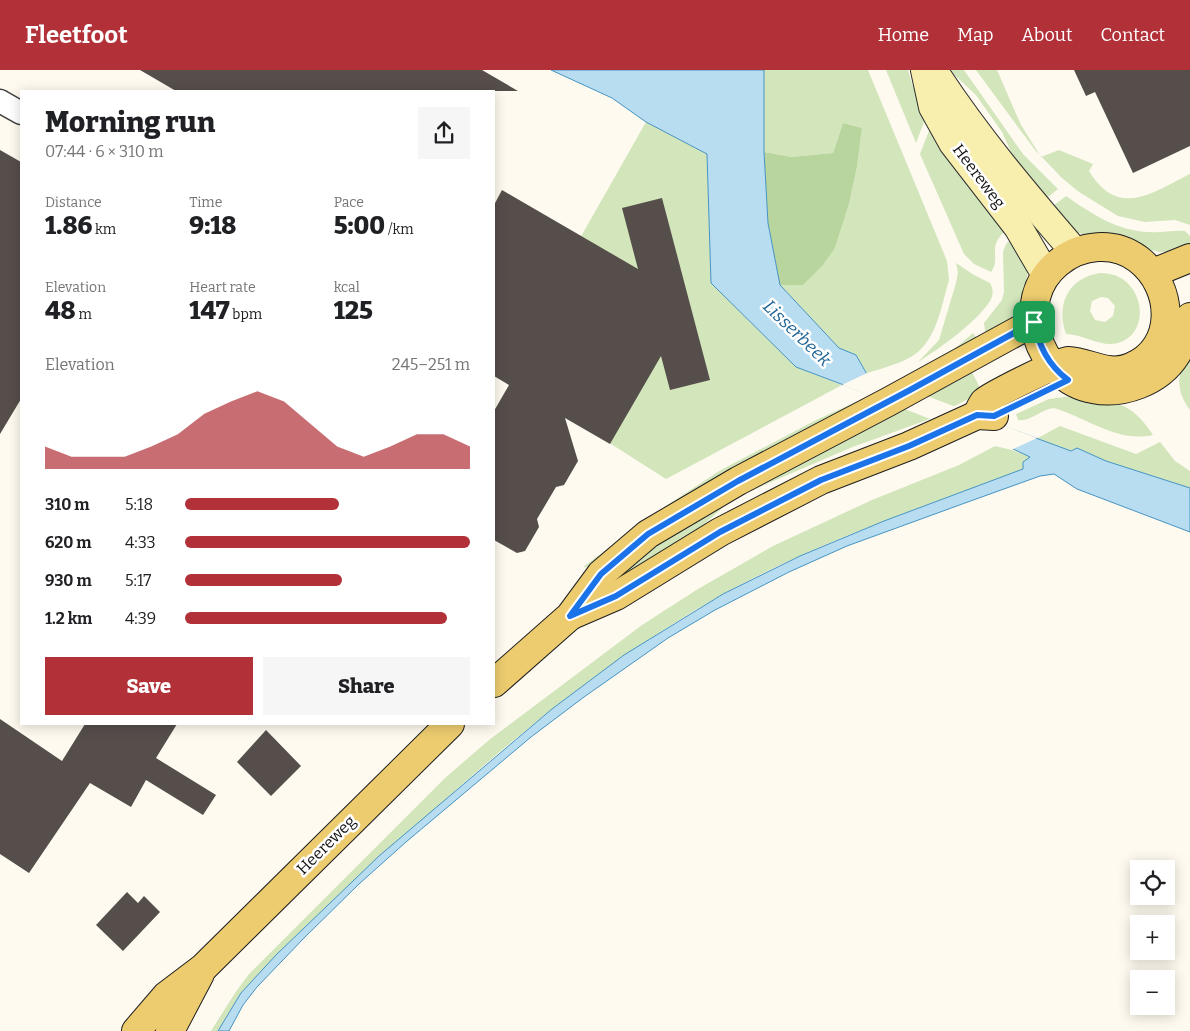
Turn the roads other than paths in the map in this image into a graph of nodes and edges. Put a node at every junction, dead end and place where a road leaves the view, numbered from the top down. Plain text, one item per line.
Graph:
1 (925, 70) edge
2 (933, 70) edge
3 (0, 101) edge
4 (20, 112) edge
5 (1075, 252) junction
6 (1190, 258) edge
7 (1153, 273) junction
8 (1046, 275) junction
9 (1190, 317) edge
10 (1034, 322) junction
11 (1156, 362) junction
12 (1060, 373) junction
13 (570, 616) junction
14 (495, 682) edge
15 (449, 725) edge
16 (203, 968) junction
17 (136, 1031) edge
18 (170, 1031) edge

1 - 8 main road, Heereweg
2 - 5 main road, Heereweg
3 - 4 street
5 - 7 main road
5 - 8 main road
6 - 7 main road
7 - 11 main road
8 - 10 main road
9 - 11 main road
10 - 12 main road
10 - 13 main road
11 - 12 main road
12 - 13 main road
13 - 14 main road
15 - 16 main road, Heereweg
16 - 17 main road, Heereweg
16 - 18 main road, Heereweg

